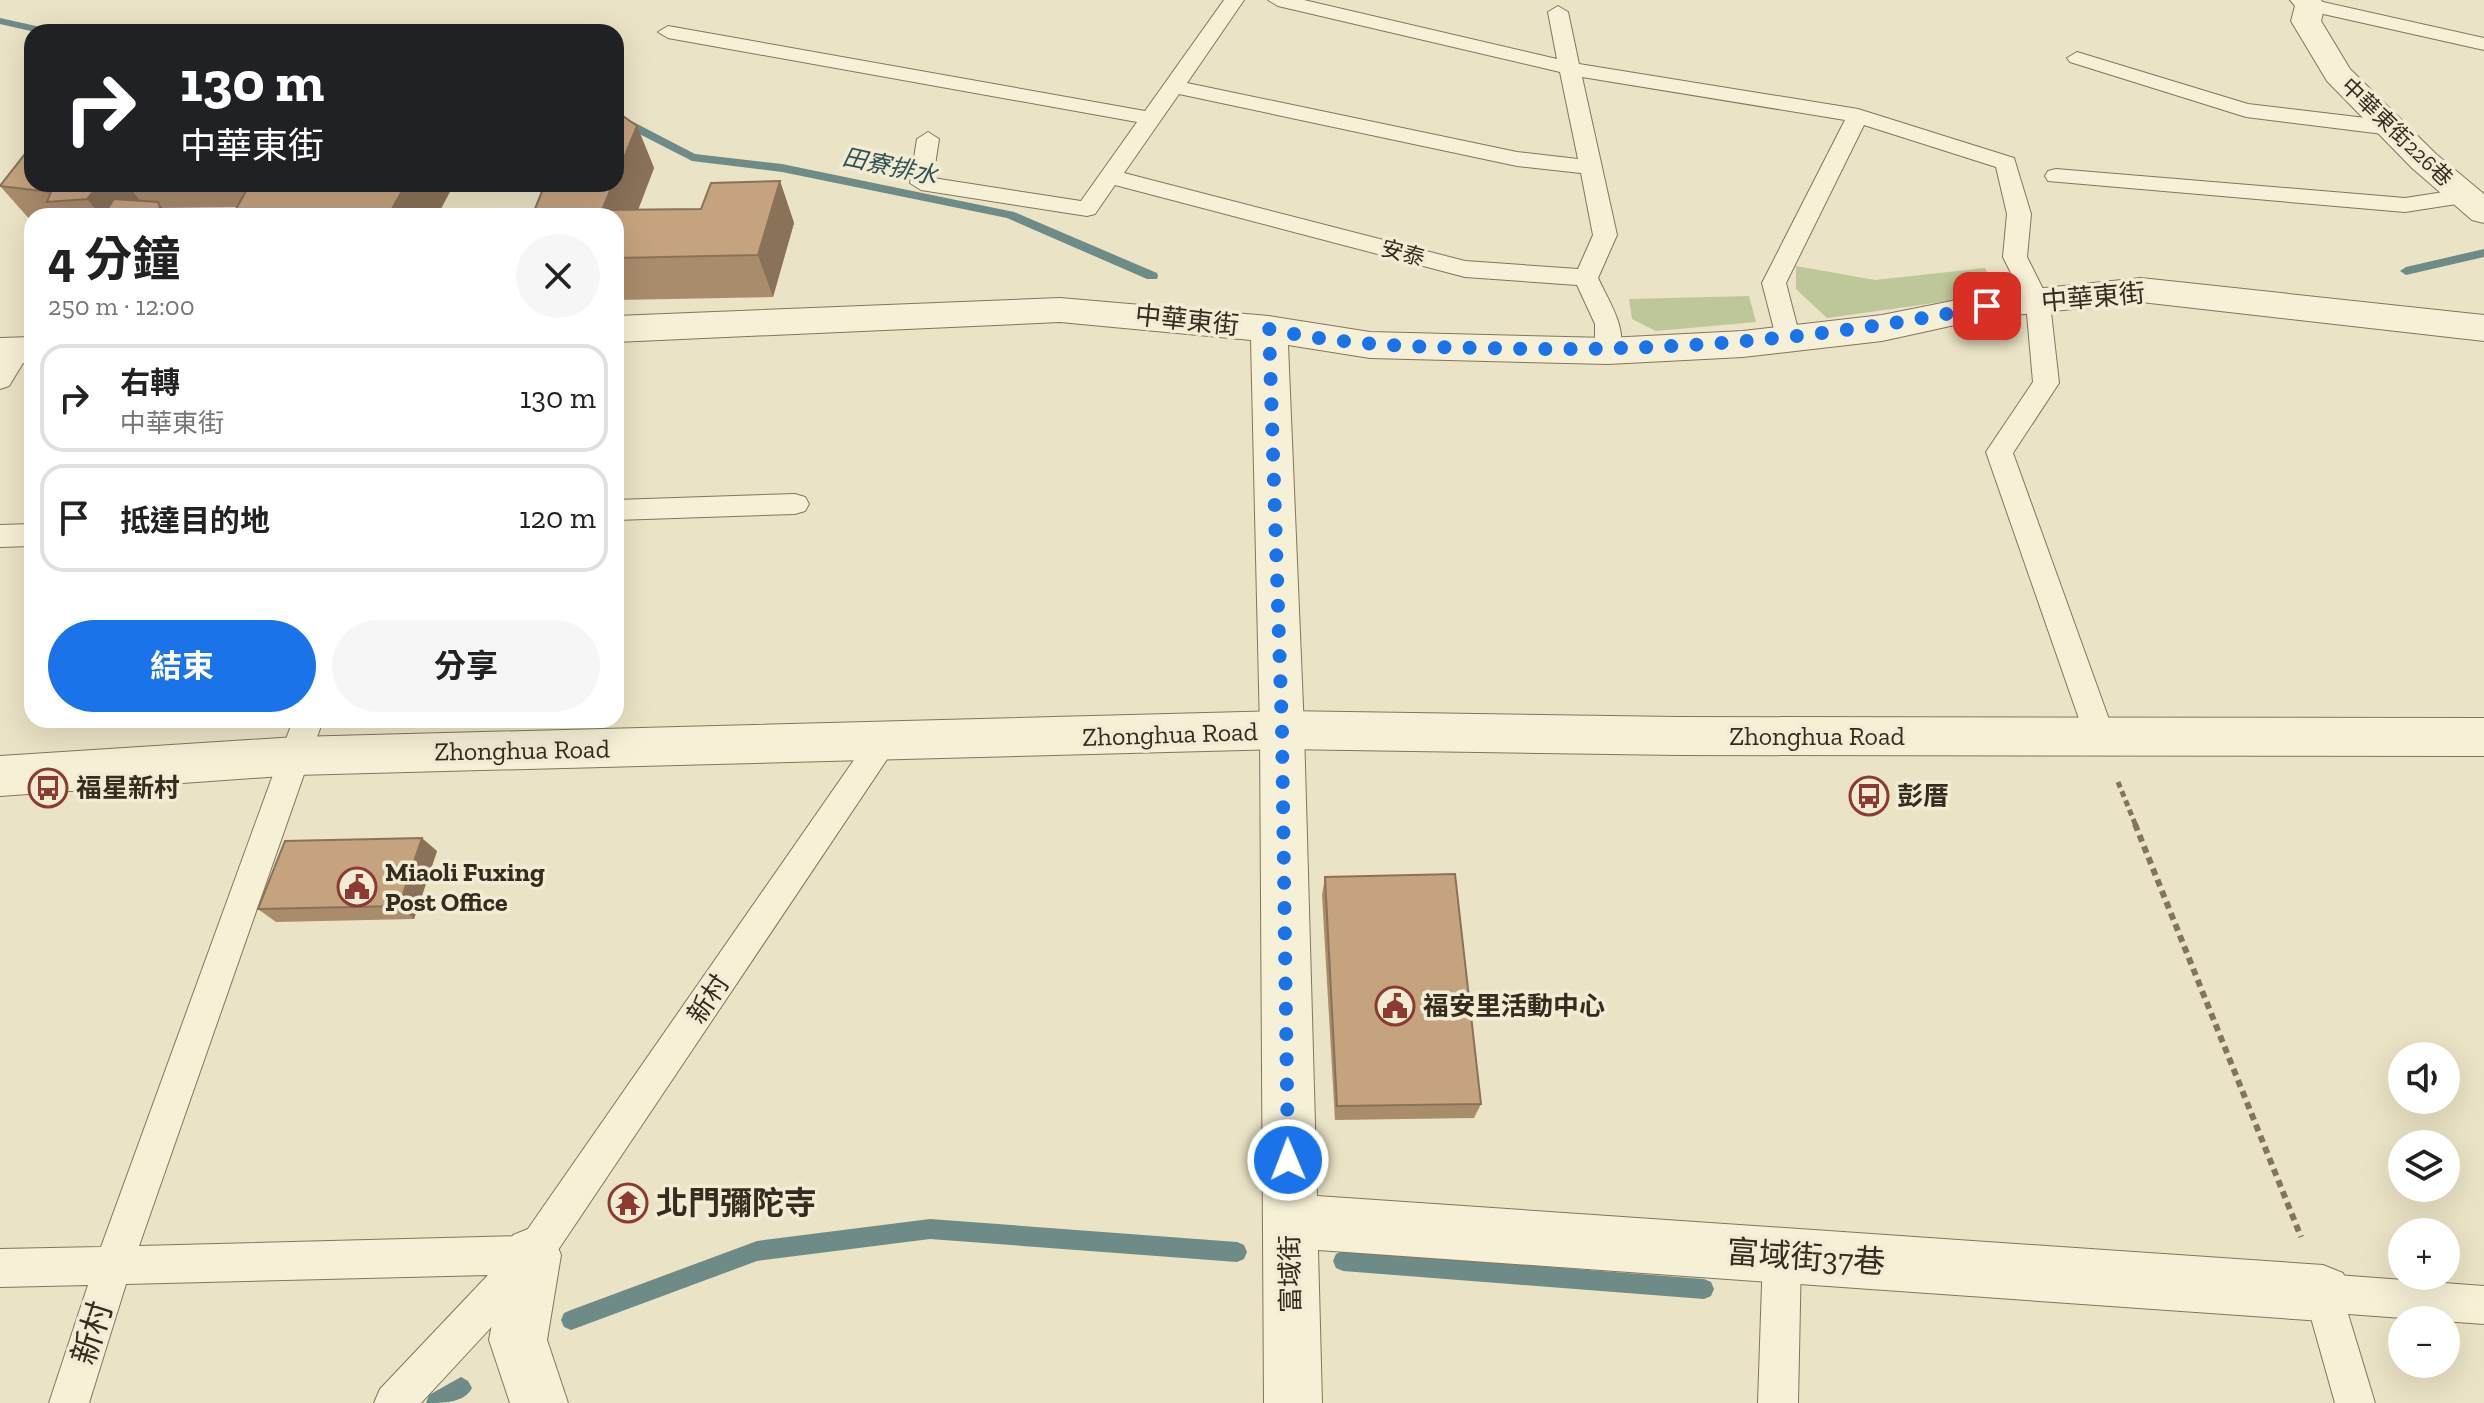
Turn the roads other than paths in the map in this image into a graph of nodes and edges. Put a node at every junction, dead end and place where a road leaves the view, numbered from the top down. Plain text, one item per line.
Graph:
1 (1234, 0) edge
2 (1278, 0) edge
3 (2401, 0) edge
4 (2308, 2) edge
5 (1558, 12) dead end
6 (2409, 29) junction
7 (668, 32) dead end
8 (2484, 44) edge
9 (2077, 58) dead end
10 (1573, 69) junction
11 (1172, 86) junction
12 (1858, 116) junction
13 (1150, 118) junction
14 (2391, 128) junction
15 (928, 139) dead end
16 (1588, 167) junction
17 (2056, 176) dead end
18 (1110, 177) junction
19 (2473, 204) edge
20 (1586, 278) junction
21 (2038, 303) junction
22 (2484, 328) edge
23 (624, 329) edge
24 (1269, 329) junction
25 (1788, 337) junction
26 (1608, 351) junction
27 (795, 504) dead end
28 (624, 510) edge
29 (24, 535) edge
30 (0, 536) edge
31 (1282, 730) junction
32 (2100, 736) junction
33 (2484, 737) edge
34 (302, 738) edge
35 (883, 743) junction
36 (0, 776) edge
37 (1289, 1221) junction
38 (533, 1255) junction
39 (1782, 1255) junction
40 (114, 1263) junction
41 (0, 1268) edge
42 (2323, 1293) junction
43 (2484, 1305) edge
44 (69, 1403) edge
45 (394, 1403) edge
46 (539, 1403) edge
47 (1293, 1403) edge
48 (1778, 1403) edge
49 (2355, 1403) edge

1 - 11 lane
2 - 10 lane
3 - 6 lane
4 - 6 lane
4 - 14 street, 中華東街226巷
5 - 10 lane
6 - 8 lane
7 - 13 lane
9 - 14 lane
10 - 12 lane
10 - 16 lane
11 - 13 lane
11 - 16 lane
12 - 21 lane
12 - 25 lane
13 - 18 lane
14 - 19 street, 中華東街226巷
15 - 18 lane
16 - 20 lane
17 - 19 lane
18 - 20 lane, 安泰
20 - 26 lane
21 - 22 street, 中華東街
21 - 25 street, 中華東街
21 - 32 lane
23 - 24 street, 中華東街
24 - 26 street, 中華東街
24 - 31 street, 富域街
25 - 26 street, 中華東街
27 - 28 lane
29 - 30 lane
31 - 32 street, Zhonghua Road
31 - 35 street, Zhonghua Road
31 - 37 street, 富域街
32 - 33 street, Zhonghua Road
34 - 35 street, Zhonghua Road
34 - 36 street, Zhonghua Road
34 - 40 lane, 新村
35 - 38 lane, 新村
37 - 39 street, 富域街37巷
37 - 47 street, 富域街
38 - 40 lane, 新村
38 - 45 lane, 新村
38 - 46 street
39 - 42 street, 富域街37巷
39 - 48 lane
40 - 41 lane, 新村
40 - 44 lane, 新村
42 - 43 lane
42 - 49 lane

